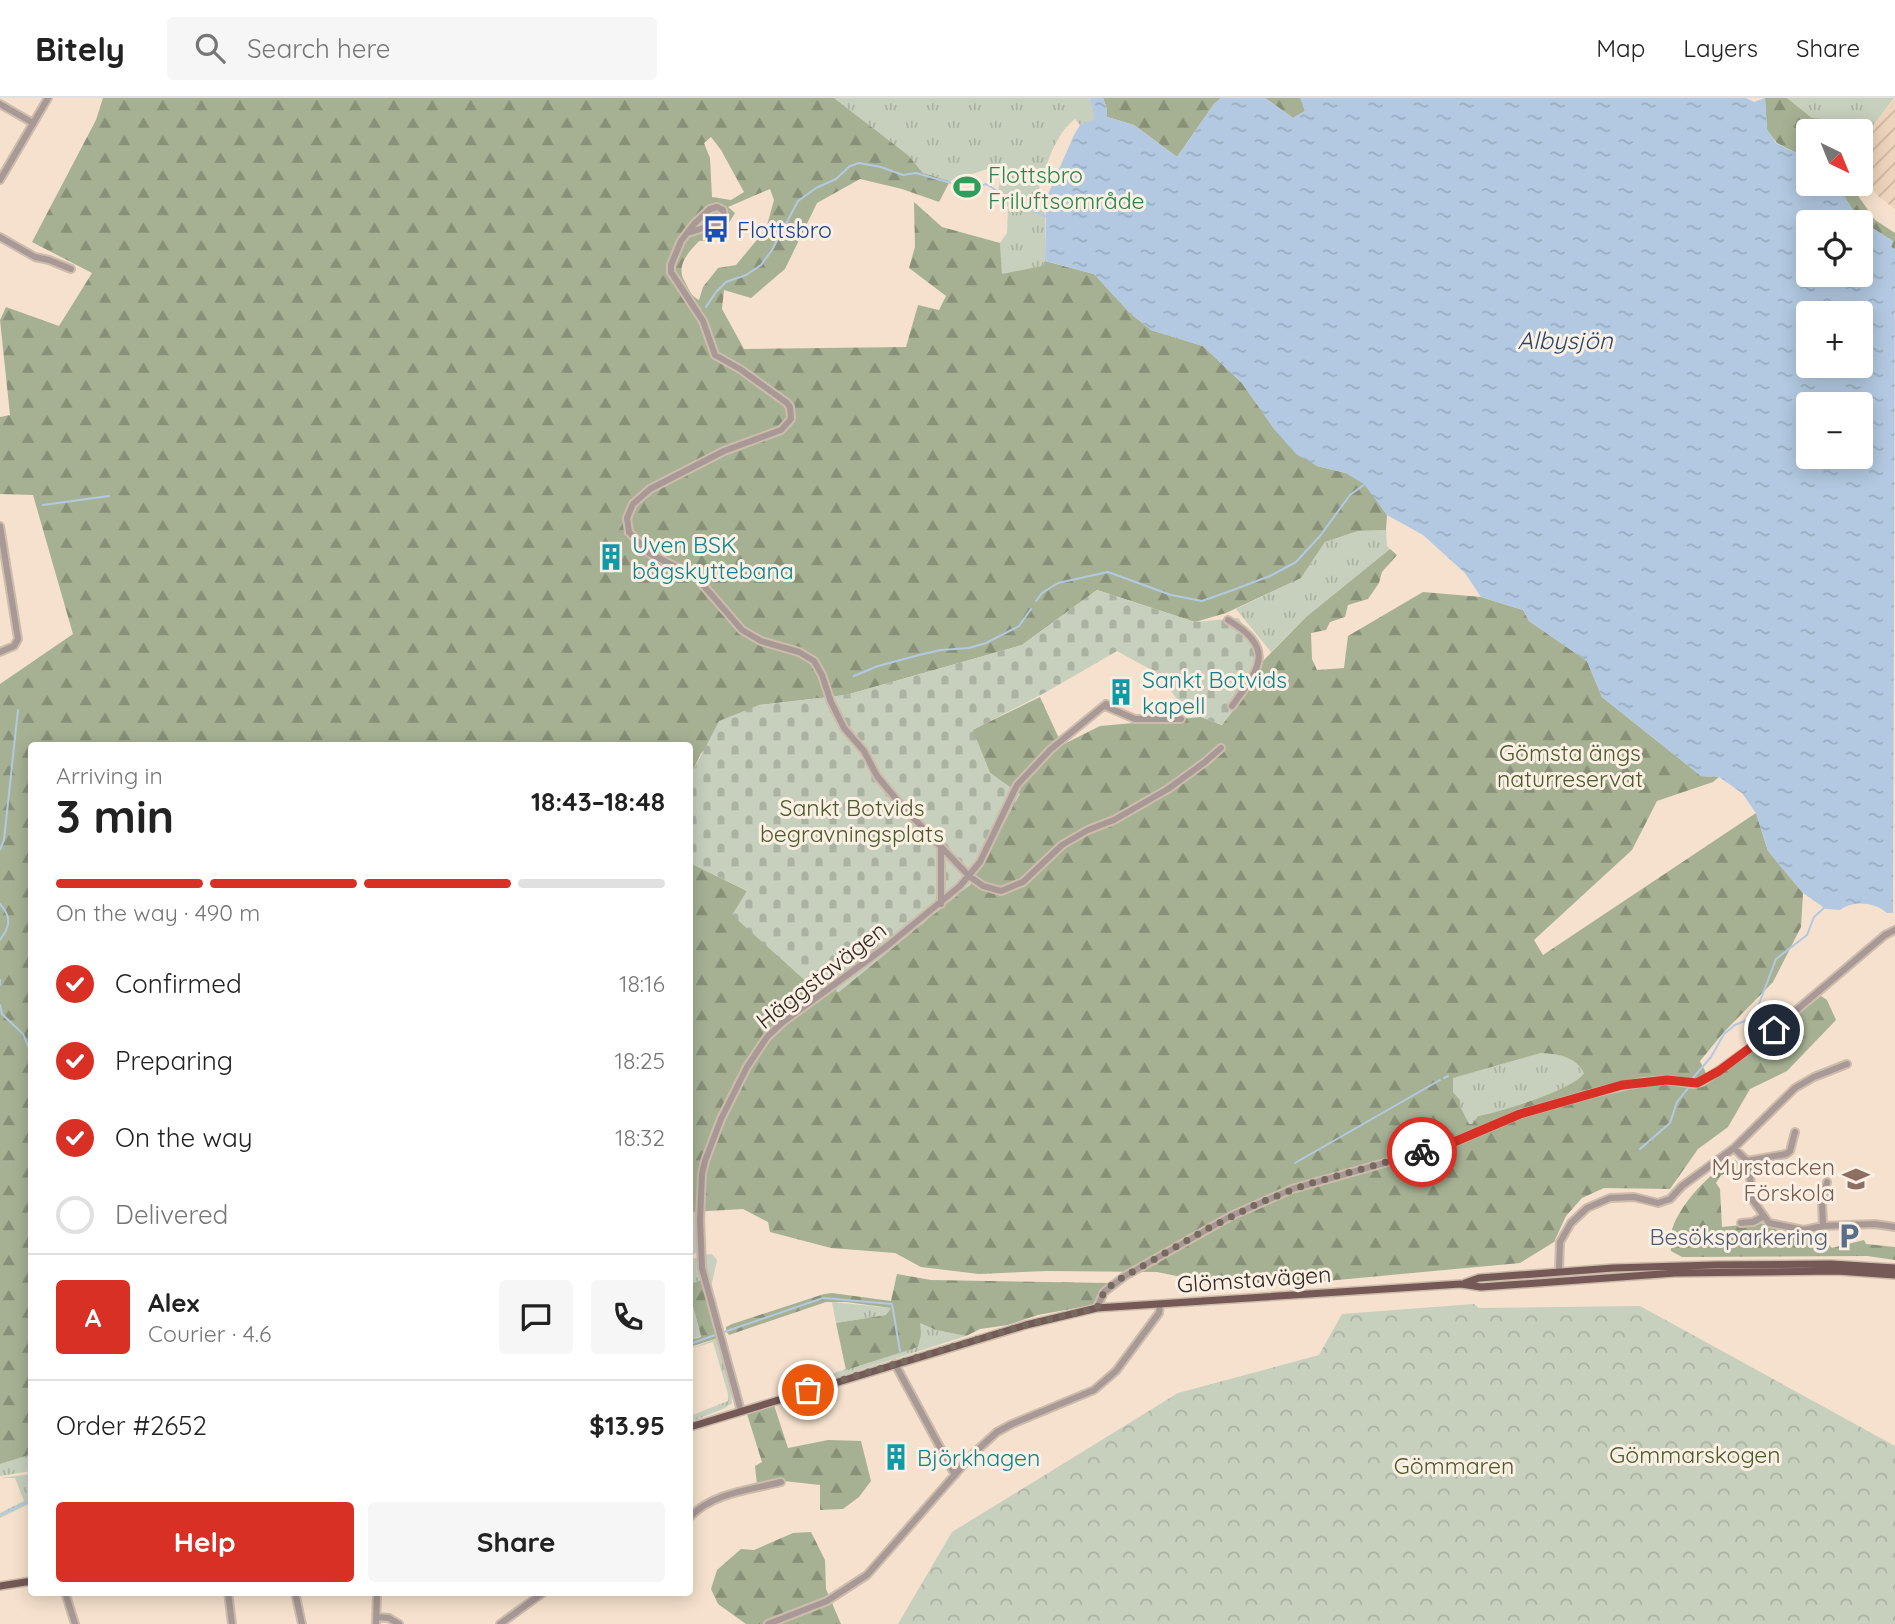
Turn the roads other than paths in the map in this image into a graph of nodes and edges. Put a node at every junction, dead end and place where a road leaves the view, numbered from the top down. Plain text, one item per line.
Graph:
1 (48, 98) edge
2 (0, 104) edge
3 (33, 123) junction
4 (0, 180) edge
5 (688, 233) junction
6 (0, 237) edge
7 (71, 269) dead end
8 (0, 526) edge
9 (1228, 620) dead end
10 (0, 652) edge
11 (1232, 706) dead end
12 (1181, 719) dead end
13 (1221, 748) dead end
14 (941, 848) junction
15 (969, 876) junction
16 (941, 904) junction
17 (1895, 930) edge
18 (1847, 1064) dead end
19 (1795, 1132) dead end
20 (1734, 1148) junction
21 (1746, 1161) junction
22 (1827, 1182) dead end
23 (1764, 1216) junction
24 (1741, 1223) dead end
25 (1824, 1226) junction
26 (1895, 1227) edge
27 (1895, 1268) edge
28 (1559, 1271) junction
29 (1895, 1275) edge
30 (1573, 1280) junction
31 (1461, 1284) junction
32 (1511, 1285) junction
33 (1160, 1305) junction
34 (1097, 1308) junction
35 (895, 1364) junction
36 (741, 1411) junction
37 (693, 1426) edge
38 (955, 1475) junction
39 (781, 1482) dead end
40 (693, 1514) edge
41 (28, 1582) edge
42 (0, 1586) edge
43 (66, 1596) edge
44 (228, 1596) edge
45 (296, 1596) edge
46 (377, 1596) edge
47 (538, 1596) edge
48 (376, 1620) edge
49 (75, 1624) edge
50 (232, 1624) edge
51 (302, 1624) edge
52 (399, 1624) edge
53 (500, 1624) edge
54 (768, 1624) edge

1 - 3 street
2 - 3 street
3 - 4 street
5 - 5 street
5 - 14 street
6 - 7 street
8 - 10 street
9 - 11 street
12 - 15 street, Häggstavägen
13 - 15 street
14 - 15 street
14 - 16 street
15 - 16 street, Häggstavägen
16 - 36 street, Häggstavägen
17 - 34 street
18 - 20 street
19 - 21 street
20 - 21 street
20 - 28 street
21 - 23 street
22 - 25 street
23 - 24 street
23 - 25 street
25 - 26 street
27 - 28 main road
28 - 30 main road
28 - 31 main road
28 - 32 main road
29 - 30 main road
30 - 32 main road
31 - 32 main road
31 - 33 main road, Glömstavägen
33 - 34 main road, Glömstavägen
33 - 38 street
34 - 35 main road, Glömstavägen
35 - 36 main road, Glömstavägen
35 - 38 street
36 - 37 main road, Glömstavägen
38 - 54 street
39 - 40 street
41 - 42 main road
43 - 49 street
44 - 50 street
45 - 51 street
46 - 48 street
47 - 53 street
48 - 52 street

